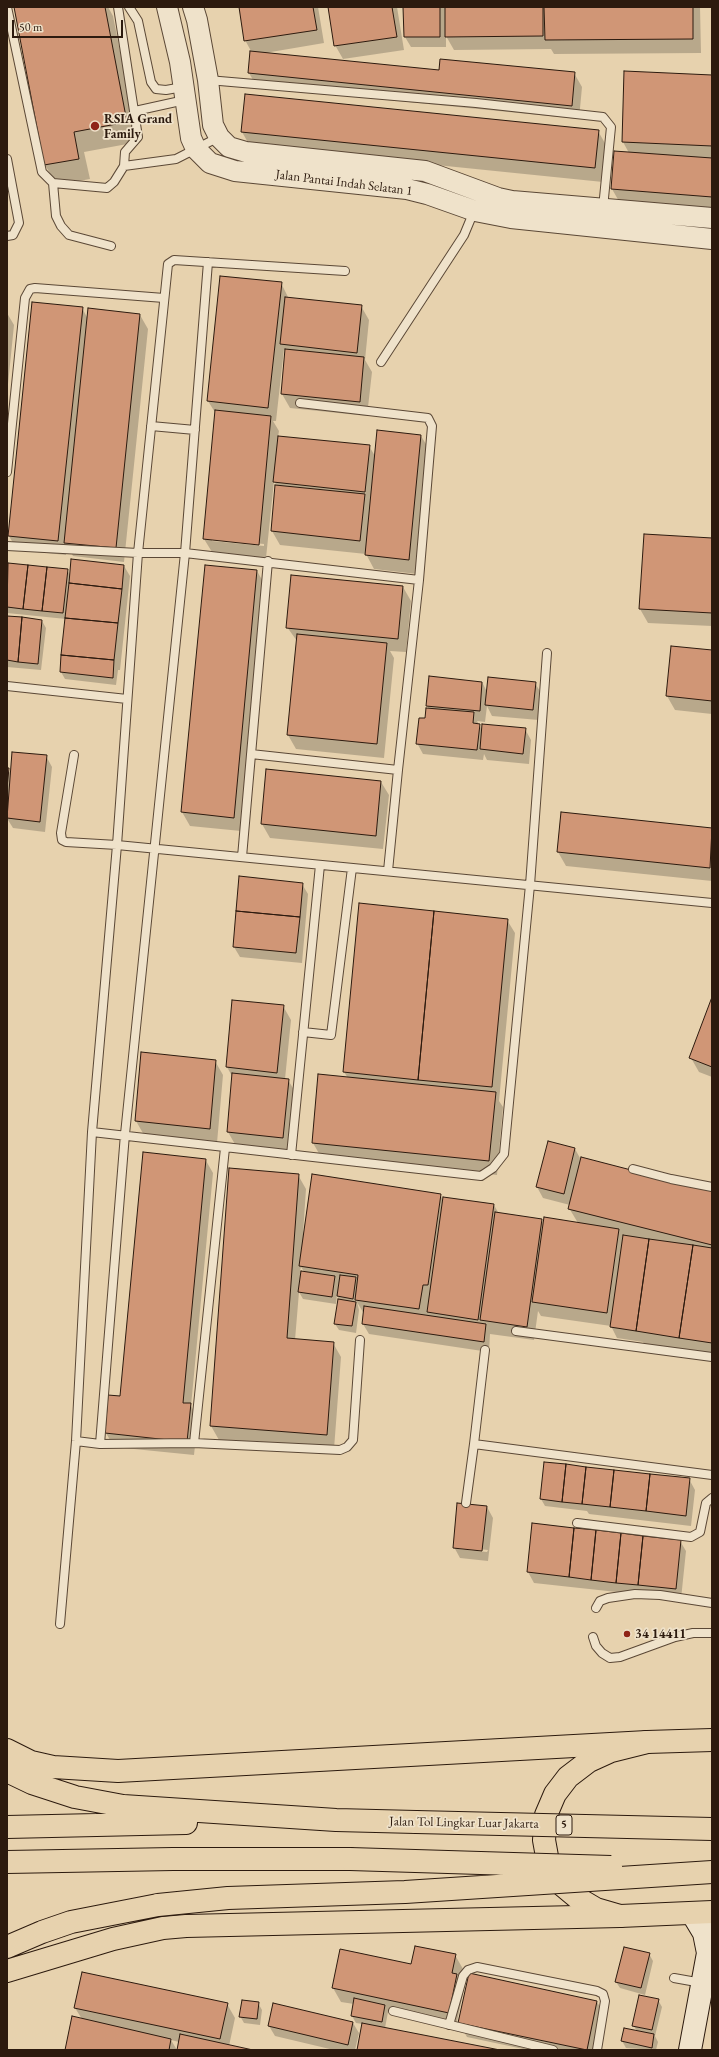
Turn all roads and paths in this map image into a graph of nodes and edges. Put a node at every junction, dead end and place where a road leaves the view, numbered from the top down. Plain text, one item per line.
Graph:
1 (8, 7) edge
2 (118, 7) edge
3 (129, 7) edge
4 (167, 7) edge
5 (193, 7) edge
6 (208, 80) junction
7 (184, 93) junction
8 (135, 111) junction
9 (219, 137) junction
10 (196, 149) junction
11 (7, 159) edge
12 (124, 166) junction
13 (53, 184) junction
14 (475, 211) junction
15 (602, 218) junction
16 (712, 218) edge
17 (7, 236) edge
18 (712, 239) edge
19 (111, 246) dead end
20 (208, 262) junction
21 (345, 271) dead end
22 (164, 298) junction
23 (381, 362) dead end
24 (300, 403) dead end
25 (151, 426) junction
26 (194, 430) junction
27 (7, 472) edge
28 (7, 546) edge
29 (185, 552) junction
30 (138, 553) junction
31 (268, 562) junction
32 (419, 580) junction
33 (547, 652) dead end
34 (7, 686) edge
35 (127, 699) junction
36 (251, 754) junction
37 (74, 755) dead end
38 (398, 770) junction
39 (117, 845) junction
40 (154, 848) junction
41 (242, 857) junction
42 (320, 865) junction
43 (352, 868) junction
44 (388, 871) junction
45 (530, 885) junction
46 (712, 903) edge
47 (303, 1032) junction
48 (92, 1132) junction
49 (125, 1134) junction
50 (225, 1148) junction
51 (291, 1154) junction
52 (633, 1169) dead end
53 (712, 1187) edge
54 (516, 1331) dead end
55 (360, 1340) dead end
56 (485, 1350) dead end
57 (712, 1357) edge
58 (76, 1441) junction
59 (194, 1443) junction
60 (100, 1444) junction
61 (474, 1444) junction
62 (712, 1475) edge
63 (712, 1498) edge
64 (466, 1503) dead end
65 (577, 1523) dead end
66 (712, 1602) edge
67 (596, 1608) dead end
68 (60, 1624) dead end
69 (712, 1633) edge
70 (593, 1637) dead end
71 (712, 1740) edge
72 (647, 1742) junction
73 (7, 1750) edge
74 (7, 1771) edge
75 (336, 1820) junction
76 (7, 1827) edge
77 (712, 1829) edge
78 (7, 1862) edge
79 (712, 1871) edge
80 (135, 1910) junction
81 (702, 1913) edge
82 (620, 1916) junction
83 (7, 1947) edge
84 (710, 1947) edge
85 (7, 1968) edge
86 (7, 1971) edge
87 (674, 1978) dead end
88 (703, 1992) junction
89 (393, 2011) dead end
90 (449, 2025) junction
91 (553, 2050) edge
92 (597, 2050) edge
93 (690, 2050) edge

1 - 13 lane
2 - 8 lane
3 - 7 lane
4 - 7 street, Jalan Pantai Indah Selatan 1
5 - 6 street
6 - 9 street
6 - 15 lane
7 - 8 lane
7 - 10 street, Jalan Pantai Indah Selatan 1
8 - 12 lane
9 - 10 lane
9 - 15 street, Jalan Pantai Indah Selatan 1
10 - 12 lane
10 - 14 street, Jalan Pantai Indah Selatan 1
11 - 17 lane
12 - 13 lane
13 - 19 lane
14 - 15 street, Jalan Pantai Indah Selatan 1
14 - 23 lane
15 - 16 street, Jalan Pantai Indah Selatan 1
15 - 18 street, Jalan Pantai Indah Selatan 1
20 - 21 lane
20 - 22 lane
20 - 26 lane
22 - 25 lane
22 - 27 lane
24 - 32 lane
25 - 26 lane
25 - 30 lane
26 - 29 lane
28 - 30 lane
29 - 30 lane
29 - 31 lane
29 - 40 lane
30 - 35 lane
31 - 32 lane
31 - 36 lane
32 - 38 lane
33 - 45 lane
34 - 35 lane
35 - 39 lane
36 - 38 lane
36 - 41 lane
37 - 39 lane
38 - 44 lane
39 - 40 lane
39 - 48 lane
40 - 41 lane
40 - 49 lane
41 - 42 lane
42 - 43 lane
42 - 47 lane
43 - 44 lane
43 - 47 lane
44 - 45 lane
45 - 46 lane
45 - 51 lane
47 - 51 lane
48 - 49 lane
48 - 58 lane
49 - 50 lane
49 - 60 lane
50 - 51 lane
50 - 59 lane
52 - 53 lane
54 - 57 lane
55 - 59 lane
56 - 61 lane
58 - 60 lane
58 - 68 lane
59 - 60 lane
61 - 62 lane
61 - 64 lane
63 - 65 lane
66 - 67 lane
69 - 70 lane
71 - 72 main road
72 - 73 main road
72 - 82 main road
74 - 75 main road
75 - 76 main road
75 - 77 main road, Jalan Tol Lingkar Luar Jakarta / 5, bridge
78 - 79 main road, bridge
79 - 80 main road, bridge
80 - 83 main road
80 - 85 main road
81 - 82 main road
81 - 84 main road
82 - 86 main road
84 - 88 main road
87 - 88 lane
88 - 93 main road
89 - 90 lane
90 - 91 lane
90 - 92 lane

